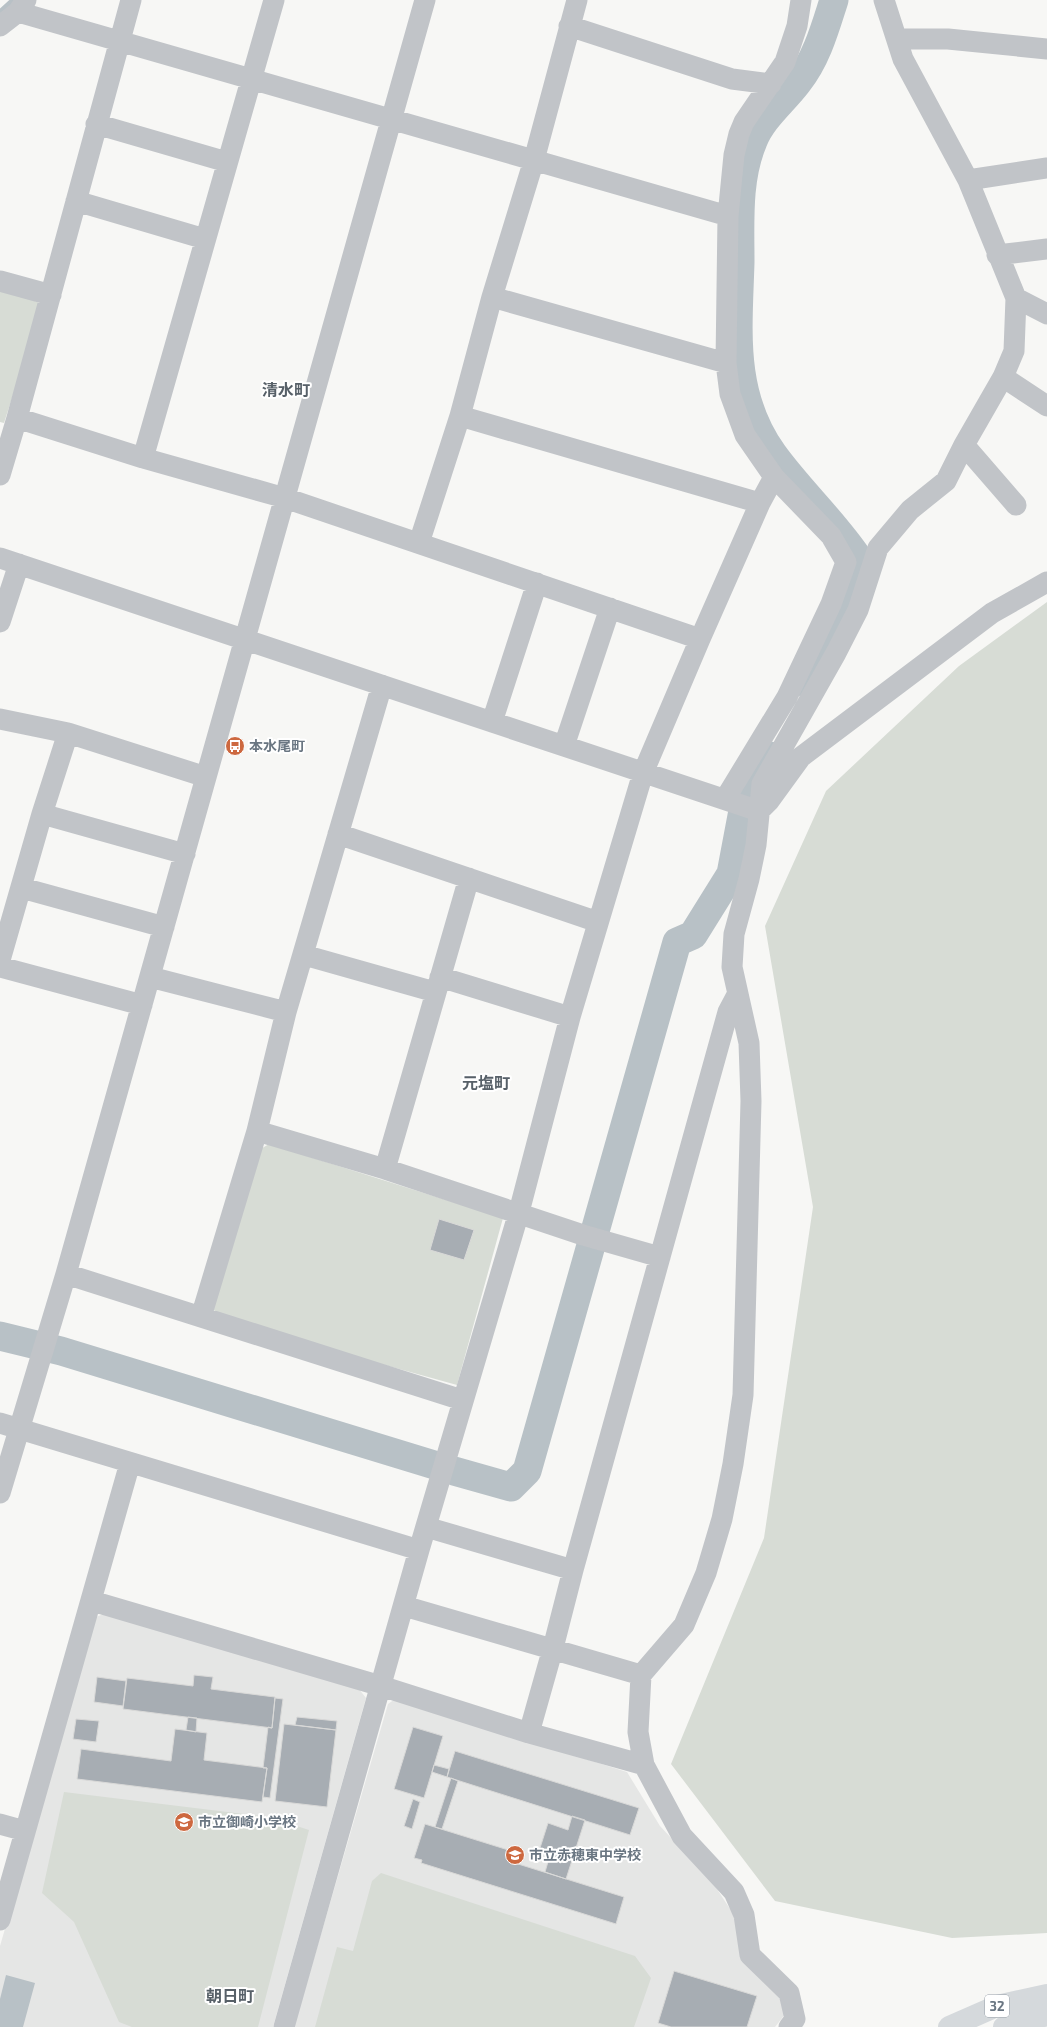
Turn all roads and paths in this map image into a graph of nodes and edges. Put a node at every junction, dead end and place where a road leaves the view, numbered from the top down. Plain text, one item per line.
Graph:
1 (131, 0) edge
2 (274, 0) edge
3 (425, 0) edge
4 (578, 0) edge
5 (802, 0) edge
6 (884, 0) edge
7 (22, 6) edge
8 (0, 26) edge
9 (569, 26) junction
10 (897, 39) junction
11 (119, 40) junction
12 (1047, 49) edge
13 (251, 79) junction
14 (771, 84) junction
15 (392, 119) junction
16 (96, 124) junction
17 (534, 160) junction
18 (227, 162) junction
19 (1047, 168) edge
20 (968, 180) junction
21 (76, 201) junction
22 (728, 216) junction
23 (206, 238) junction
24 (1047, 249) edge
25 (997, 255) junction
26 (0, 281) edge
27 (51, 295) junction
28 (492, 297) junction
29 (1016, 298) junction
30 (1047, 314) edge
31 (726, 363) junction
32 (1003, 377) junction
33 (1047, 406) edge
34 (460, 416) junction
35 (17, 418) junction
36 (964, 445) junction
37 (143, 458) junction
38 (0, 475) edge
39 (774, 477) junction
40 (285, 498) junction
41 (760, 503) junction
42 (1016, 505) dead end
43 (419, 543) junction
44 (9, 561) edge
45 (1047, 582) edge
46 (537, 583) junction
47 (610, 608) junction
48 (0, 622) edge
49 (700, 638) junction
50 (245, 639) junction
51 (382, 685) junction
52 (0, 719) edge
53 (492, 722) junction
54 (68, 733) junction
55 (564, 746) junction
56 (643, 773) junction
57 (206, 777) junction
58 (725, 800) junction
59 (759, 811) junction
60 (42, 814) junction
61 (338, 834) junction
62 (185, 854) junction
63 (468, 878) junction
64 (22, 888) junction
65 (598, 922) junction
66 (164, 928) junction
67 (304, 954) junction
68 (0, 960) edge
69 (0, 967) edge
70 (150, 977) junction
71 (437, 984) junction
72 (738, 995) junction
73 (142, 1005) junction
74 (286, 1012) junction
75 (570, 1017) junction
76 (257, 1131) junction
77 (385, 1169) junction
78 (519, 1212) junction
79 (660, 1257) junction
80 (66, 1274) junction
81 (201, 1317) junction
82 (462, 1400) junction
83 (9, 1426) edge
84 (130, 1463) junction
85 (0, 1493) edge
86 (426, 1527) junction
87 (419, 1550) junction
88 (573, 1570) junction
89 (92, 1601) junction
90 (404, 1606) junction
91 (553, 1648) junction
92 (641, 1675) junction
93 (380, 1686) junction
94 (529, 1733) junction
95 (644, 1765) junction
96 (0, 1824) edge
97 (25, 1832) junction
98 (0, 1920) edge
99 (1047, 1995) edge
100 (1047, 2015) edge
101 (284, 2027) edge
102 (789, 2027) edge
103 (949, 2027) edge
104 (1004, 2027) edge

1 - 11 street
2 - 13 street
3 - 15 street
4 - 9 street
5 - 14 street
6 - 10 street
7 - 8 street
7 - 11 street
9 - 14 street
9 - 17 street
10 - 12 street
10 - 20 street
11 - 13 street
11 - 16 street
13 - 15 street
13 - 18 street
14 - 22 street
15 - 17 street
15 - 40 street
16 - 18 street
16 - 21 street
17 - 22 street
17 - 28 street
18 - 23 street
19 - 20 street
20 - 25 street
21 - 23 street
21 - 27 street
22 - 31 street
23 - 37 street
24 - 25 street
25 - 29 street
26 - 27 street
27 - 35 street
28 - 31 street
28 - 34 street
29 - 30 street
29 - 32 street
31 - 39 street
32 - 33 street
32 - 36 street
34 - 41 street
34 - 43 street
35 - 37 street
35 - 38 street
36 - 42 street
36 - 59 street
37 - 40 street
39 - 41 street
39 - 58 street
40 - 43 street
40 - 50 street
41 - 49 street
43 - 46 street
44 - 48 street
44 - 50 street
45 - 59 street
46 - 47 street
46 - 53 street
47 - 49 street
47 - 55 street
49 - 56 street
50 - 51 street
50 - 57 street
51 - 53 street
51 - 61 street
52 - 54 street
53 - 55 street
54 - 57 street
54 - 60 street
55 - 56 street
56 - 58 street
56 - 65 street
57 - 62 street
58 - 59 street
59 - 72 street
60 - 62 street
60 - 64 street
61 - 63 street
61 - 67 street
62 - 66 street
63 - 65 street
63 - 71 street
64 - 66 street
64 - 68 street
65 - 75 street
66 - 70 street
67 - 71 street
67 - 74 street
69 - 73 street
70 - 73 street
70 - 74 street
71 - 75 street
71 - 77 street
72 - 79 street
72 - 92 street
73 - 80 street
74 - 76 street
75 - 78 street
76 - 77 street
76 - 81 street
77 - 78 street
78 - 79 street
78 - 82 street
79 - 88 street
80 - 81 street
80 - 83 street
81 - 82 street
82 - 86 street
83 - 84 street
83 - 85 street
84 - 87 street
84 - 89 street
86 - 87 street
86 - 88 street
87 - 90 street
88 - 91 street
89 - 93 street
89 - 97 street
90 - 91 street
90 - 93 street
91 - 92 street
91 - 94 street
92 - 95 street
93 - 94 street
93 - 101 street
94 - 95 street
95 - 102 street
96 - 97 street
97 - 98 street
99 - 103 main road, 32
100 - 104 main road, 32

